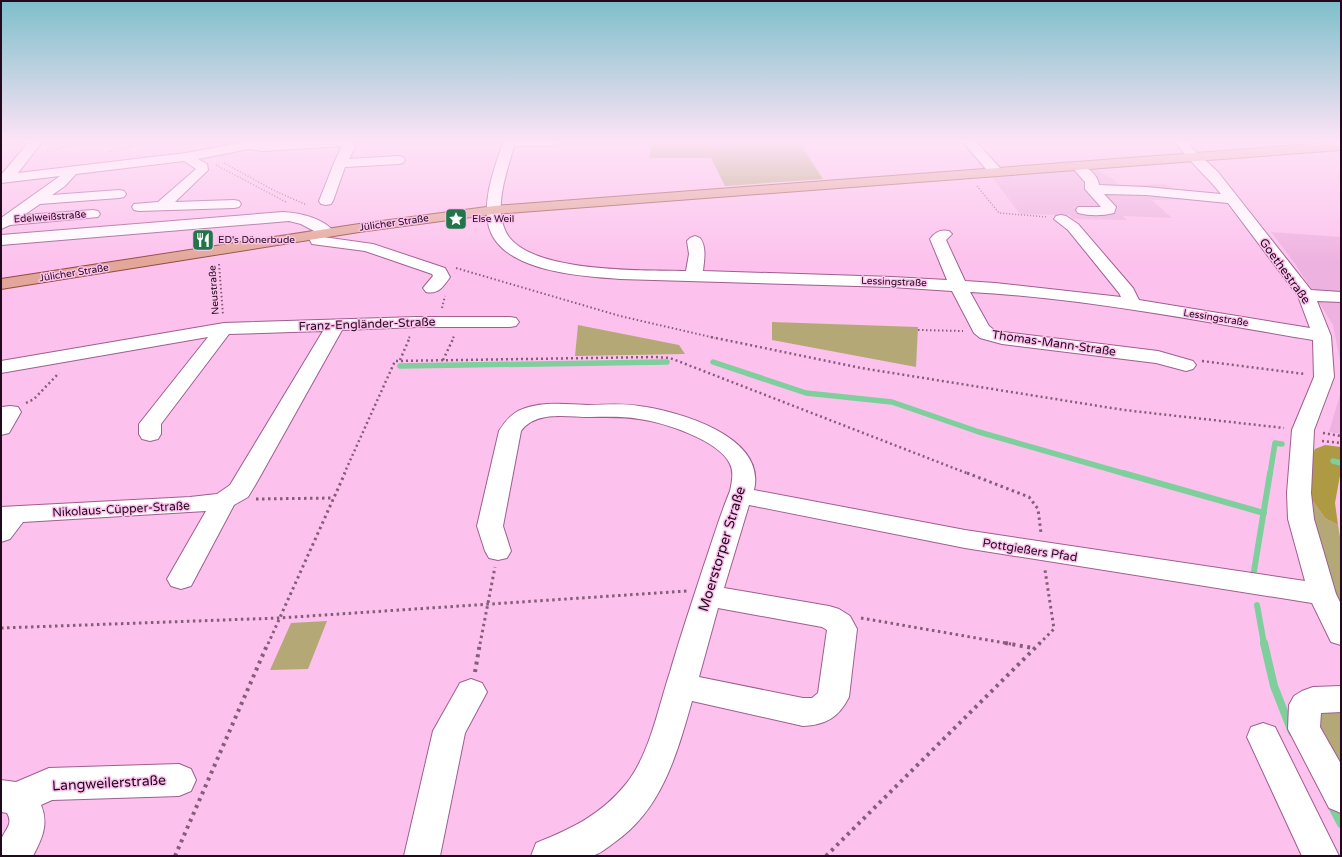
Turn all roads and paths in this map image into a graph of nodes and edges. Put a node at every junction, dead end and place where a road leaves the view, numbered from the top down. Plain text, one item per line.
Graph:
1 (61, 182) edge
2 (189, 182) edge
3 (246, 182) edge
4 (260, 182) edge
5 (333, 182) edge
6 (497, 182) edge
7 (857, 182) edge
8 (973, 182) edge
9 (1092, 182) edge
10 (1218, 182) edge
11 (1092, 189) junction
12 (119, 194) dead end
13 (1231, 199) junction
14 (38, 200) junction
15 (326, 201) dead end
16 (234, 204) dead end
17 (163, 205) junction
18 (292, 205) dead end
19 (140, 207) dead end
20 (311, 207) dead end
21 (494, 210) junction
22 (1083, 210) dead end
23 (93, 214) dead end
24 (1061, 220) joint
25 (4, 223) edge
26 (321, 234) junction
27 (944, 234) dead end
28 (1, 240) edge
29 (695, 242) dead end
30 (219, 251) junction
31 (451, 266) dead end
32 (694, 276) junction
33 (1, 284) edge
34 (958, 285) junction
35 (432, 288) joint
36 (1306, 295) junction
37 (1341, 297) edge
38 (1132, 304) junction
39 (417, 322) junction
40 (437, 322) junction
41 (460, 322) junction
42 (510, 322) dead end
43 (336, 325) junction
44 (224, 329) junction
45 (981, 329) junction
46 (918, 330) dead end
47 (1322, 336) junction
48 (77, 354) junction
49 (400, 360) junction
50 (443, 360) junction
51 (1186, 365) joint
52 (1, 367) edge
53 (1324, 376) junction
54 (6, 420) edge
55 (1303, 430) junction
56 (150, 434) dead end
57 (740, 495) junction
58 (334, 498) junction
59 (225, 500) junction
60 (6, 521) edge
61 (498, 551) joint
62 (1042, 552) junction
63 (181, 579) dead end
64 (708, 592) junction
65 (1322, 594) junction
66 (487, 605) junction
67 (830, 617) junction
68 (279, 618) junction
69 (1, 628) edge
70 (1341, 634) edge
71 (1034, 648) junction
72 (681, 686) junction
73 (471, 692) joint
74 (1341, 699) edge
75 (1263, 737) dead end
76 (179, 780) dead end
77 (10, 798) edge
78 (1341, 798) edge
79 (12, 856) edge
80 (175, 856) edge
81 (422, 856) edge
82 (549, 856) edge
83 (826, 856) edge
84 (1321, 856) edge

1 - 14 street, Edelweißstraße
2 - 17 street
3 - 18 path
4 - 20 path
5 - 15 street
6 - 21 street, Lessingstraße
7 - 21 main road, Jülicher Straße
8 - 24 path
9 - 11 street
10 - 13 street, Goethestraße
11 - 13 street
11 - 22 street
12 - 14 street, Edelweißstraße
13 - 36 street, Goethestraße
14 - 25 street, Edelweißstraße
16 - 17 street
17 - 19 street
21 - 26 main road, Jülicher Straße
21 - 32 street, Lessingstraße
23 - 25 street, Edelweißstraße
24 - 38 street
26 - 28 street
26 - 30 main road, Jülicher Straße
26 - 35 street
27 - 34 street, Thomas-Mann-Straße
29 - 32 street
30 - 33 main road, Jülicher Straße
30 - 44 path, Neustraße
31 - 55 path
32 - 34 street, Lessingstraße
34 - 38 street, Lessingstraße
34 - 45 street, Thomas-Mann-Straße
35 - 40 path
36 - 37 street
36 - 47 street, Goethestraße
38 - 47 street, Lessingstraße
39 - 40 street, Franz-Engländer-Straße
39 - 43 street, Franz-Engländer-Straße
39 - 49 path
40 - 41 street, Franz-Engländer-Straße
41 - 42 street, Franz-Engländer-Straße
41 - 50 path
43 - 44 street, Franz-Engländer-Straße
43 - 59 street, Nikolaus-Cüpper-Straße
44 - 48 street, Franz-Engländer-Straße
44 - 56 street
45 - 46 path
45 - 51 street, Thomas-Mann-Straße
47 - 53 street, Goethestraße
48 - 52 street, Franz-Engländer-Straße
48 - 54 path
49 - 50 path
49 - 58 path
50 - 62 path
51 - 53 path
53 - 55 street, Goethestraße
55 - 65 street, Goethestraße
57 - 61 street, Moerstorper Straße
57 - 62 street, Pottgießers Pfad
57 - 64 street, Moerstorper Straße
58 - 59 path
58 - 68 path
59 - 60 street, Nikolaus-Cüpper-Straße
59 - 63 street, Nikolaus-Cüpper-Straße
61 - 66 path
62 - 65 street, Pottgießers Pfad
62 - 71 path
64 - 66 path
64 - 67 street
64 - 72 street, Moerstorper Straße
65 - 70 street, Goethestraße
66 - 68 path
66 - 73 path
67 - 71 path
67 - 72 street
68 - 69 path
68 - 80 path
71 - 83 path
72 - 82 street, Moerstorper Straße
73 - 81 street
74 - 78 street
75 - 84 street
76 - 77 street, Langweilerstraße
77 - 79 street, Langweilerstraße

